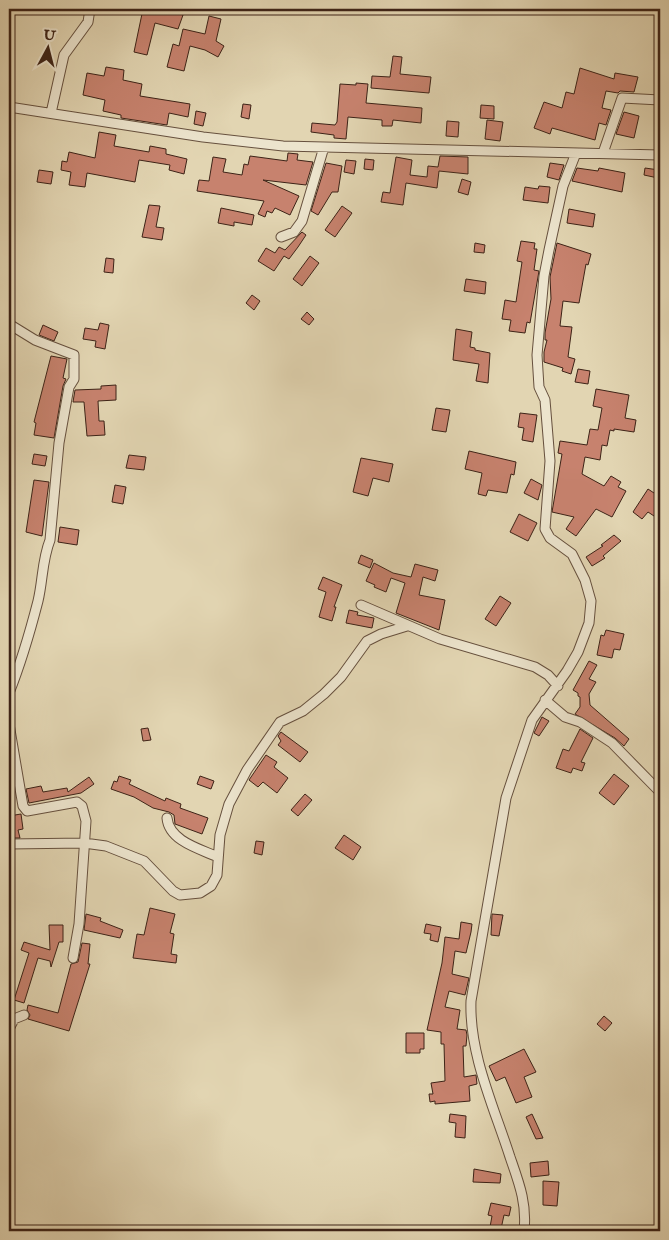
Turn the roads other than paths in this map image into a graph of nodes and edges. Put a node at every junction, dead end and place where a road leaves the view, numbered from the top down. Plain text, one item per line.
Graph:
1 (90, 9) edge
2 (660, 100) edge
3 (9, 107) edge
4 (51, 113) junction
5 (324, 147) junction
6 (576, 153) junction
7 (603, 153) junction
8 (660, 155) edge
9 (281, 237) dead end
10 (9, 324) edge
11 (361, 605) dead end
12 (407, 626) junction
13 (558, 686) junction
14 (9, 693) edge
15 (545, 700) junction
16 (9, 724) edge
17 (657, 788) edge
18 (167, 818) dead end
19 (84, 843) junction
20 (9, 844) edge
21 (218, 857) junction
22 (73, 958) dead end
23 (24, 1015) dead end
24 (9, 1029) edge
25 (524, 1231) edge

1 - 4 street
2 - 7 street
3 - 4 street
4 - 5 street
5 - 6 street
5 - 9 street
6 - 7 street
6 - 13 street
7 - 8 street
10 - 14 street
11 - 12 street
12 - 13 street
12 - 21 street
13 - 15 street
15 - 17 street
15 - 25 street
16 - 19 street
18 - 21 street
19 - 20 street
19 - 21 street
19 - 22 street
23 - 24 street

